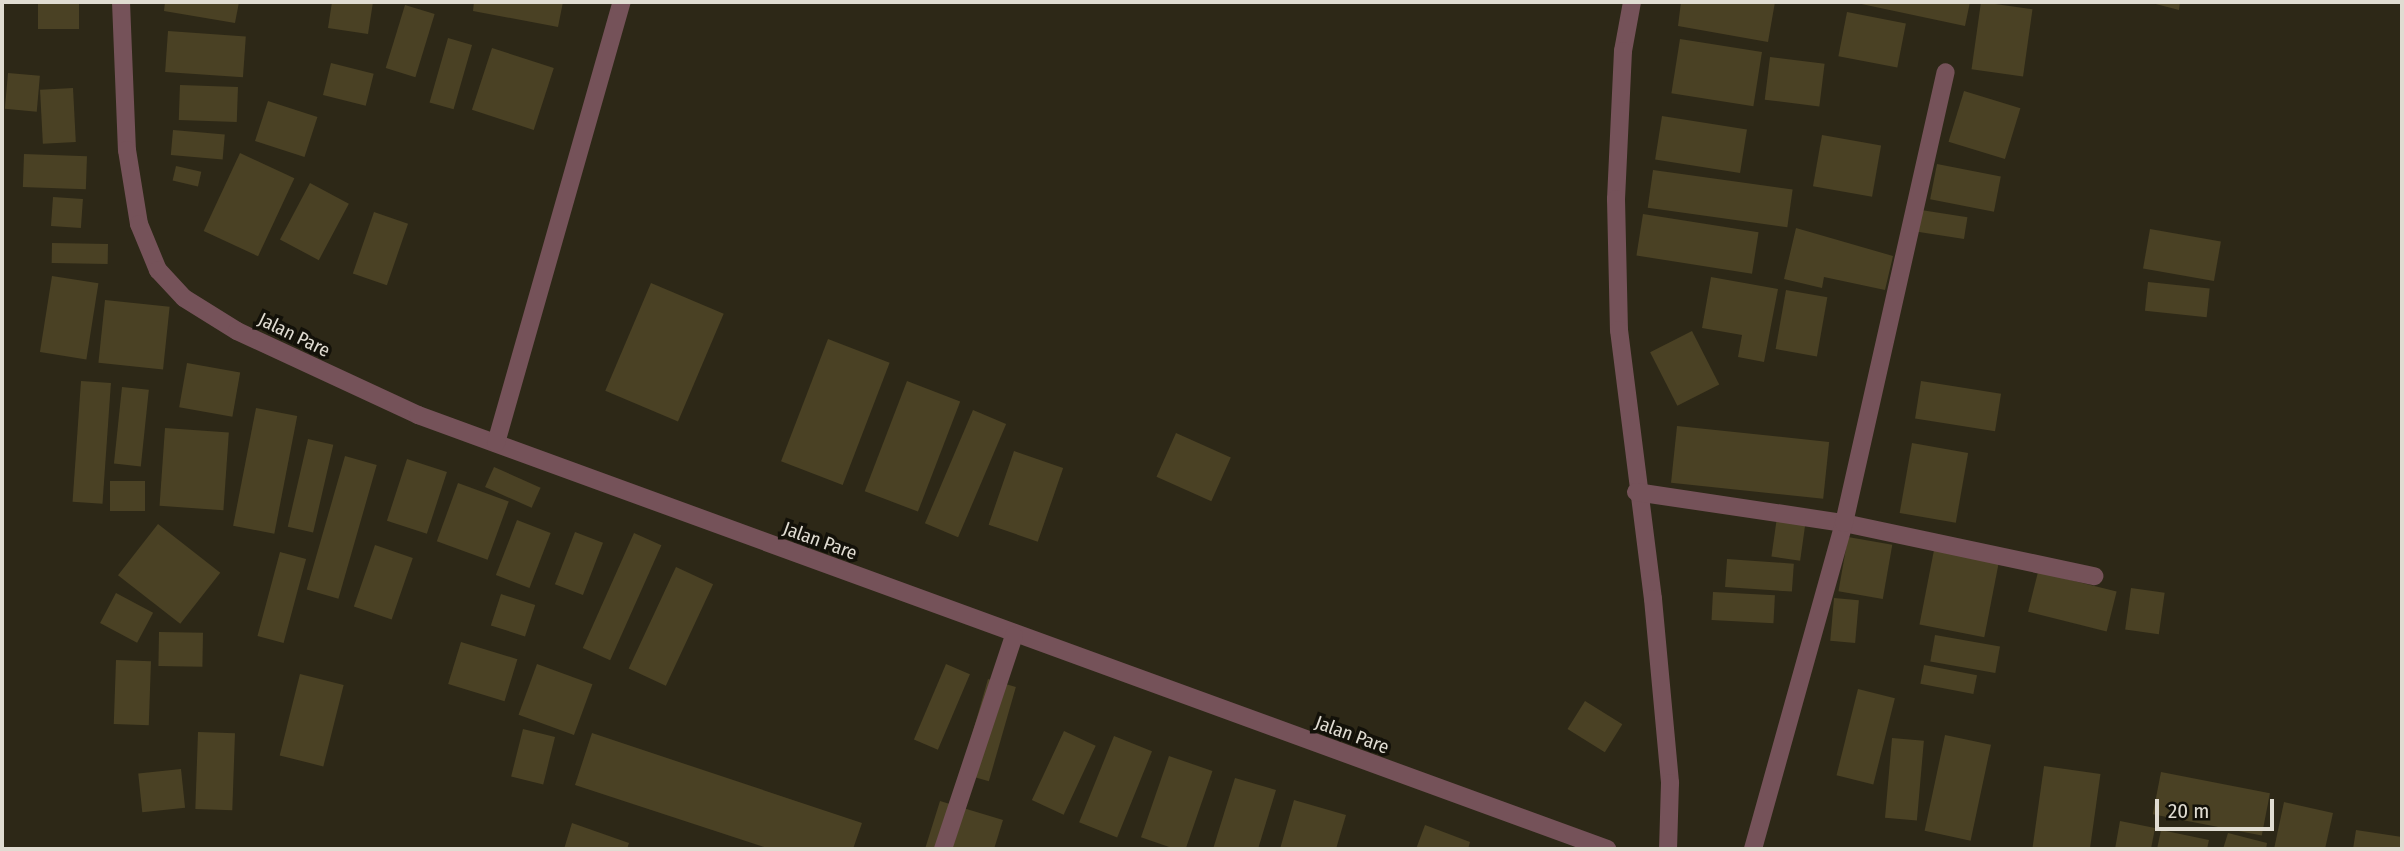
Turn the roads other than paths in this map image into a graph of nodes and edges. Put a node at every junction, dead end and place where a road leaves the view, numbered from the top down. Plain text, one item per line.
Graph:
1 (121, 2) edge
2 (622, 2) edge
3 (1632, 2) edge
4 (1945, 72) dead end
5 (496, 443) junction
6 (1636, 492) junction
7 (1844, 523) junction
8 (2094, 576) dead end
9 (1014, 635) junction
10 (943, 849) edge
11 (1607, 849) edge
12 (1668, 849) edge
13 (1753, 849) edge

1 - 5 street, Jalan Pare
2 - 5 street
3 - 6 street
4 - 7 street
5 - 9 street, Jalan Pare
6 - 7 street
6 - 12 street
7 - 8 street
7 - 13 street
9 - 10 street
9 - 11 street, Jalan Pare

